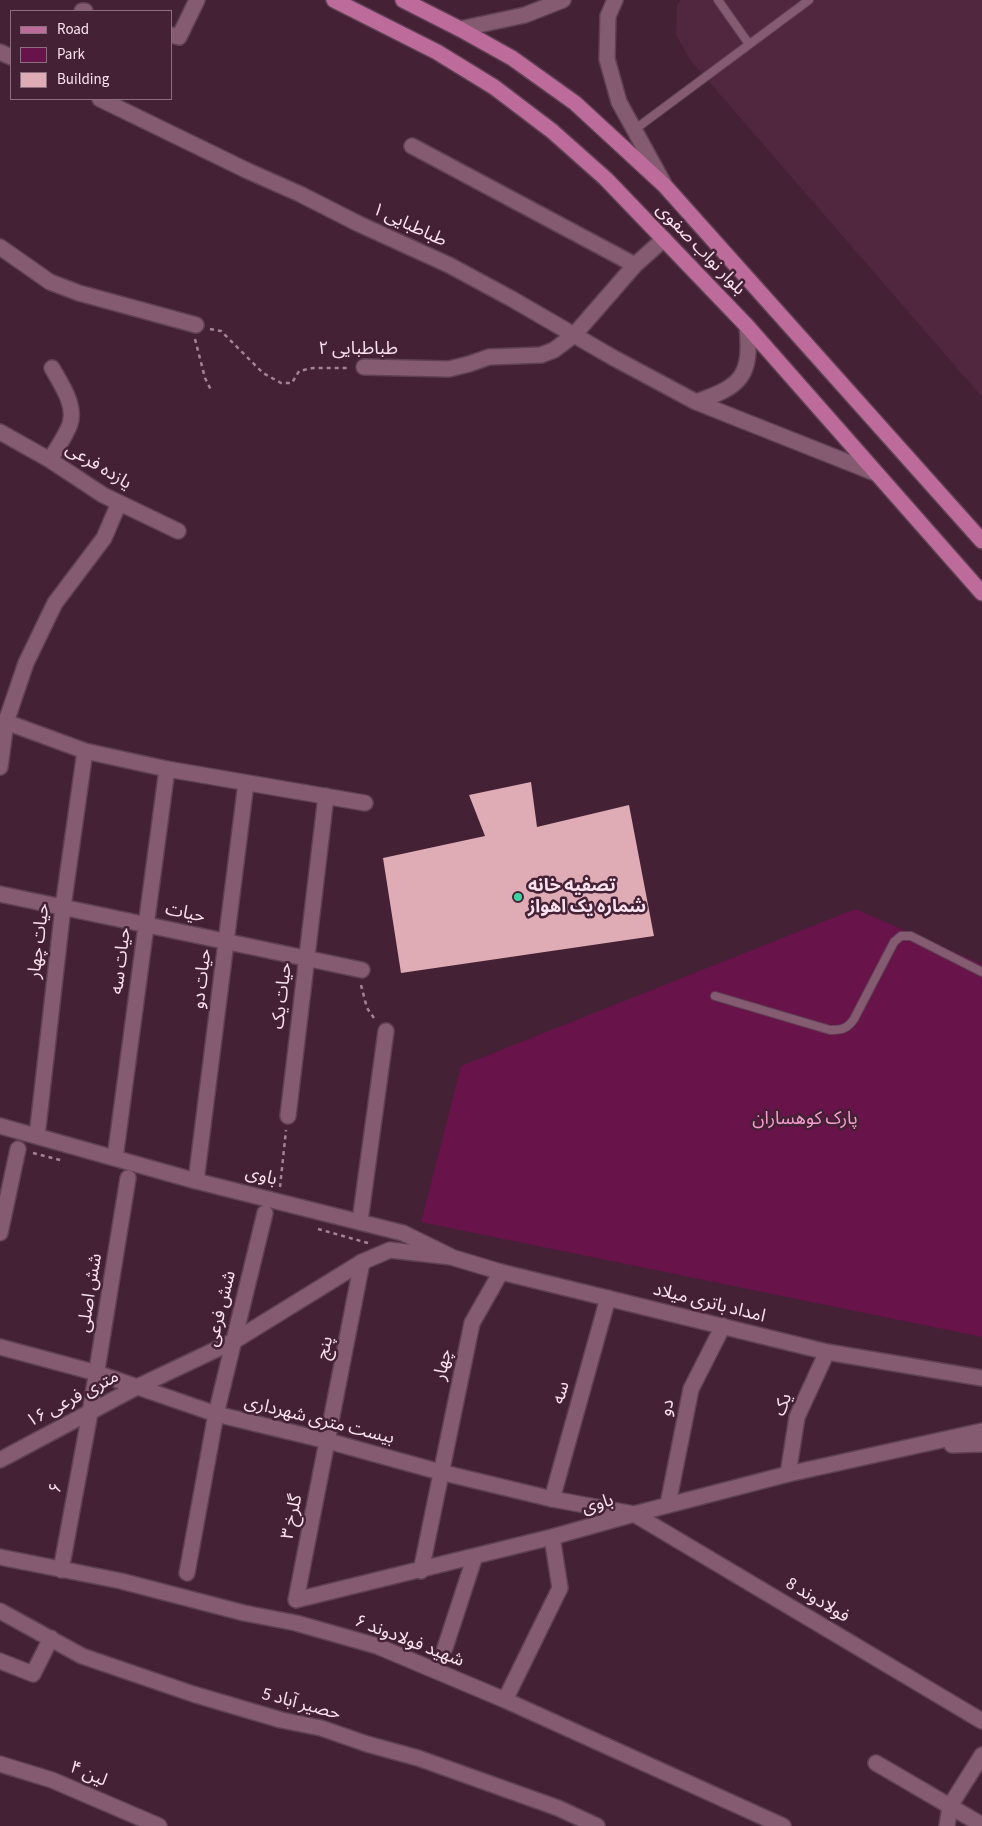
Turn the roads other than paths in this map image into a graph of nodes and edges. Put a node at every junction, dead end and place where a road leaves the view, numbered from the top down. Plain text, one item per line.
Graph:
1 (197, 0) edge
2 (334, 0) edge
3 (403, 0) edge
4 (563, 0) edge
5 (615, 0) edge
6 (718, 0) edge
7 (809, 0) edge
8 (460, 29) junction
9 (172, 35) edge
10 (749, 44) junction
11 (102, 100) edge
12 (634, 130) junction
13 (412, 146) dead end
14 (665, 186) junction
15 (664, 239) junction
16 (0, 247) edge
17 (635, 265) junction
18 (196, 325) road end
19 (746, 326) junction
20 (574, 335) junction
21 (364, 367) road end
22 (52, 368) dead end
23 (696, 402) junction
24 (0, 432) edge
25 (50, 460) junction
26 (875, 474) junction
27 (119, 503) junction
28 (178, 530) dead end
29 (982, 541) edge
30 (982, 593) edge
31 (3, 722) edge
32 (85, 751) junction
33 (0, 767) edge
34 (167, 769) junction
35 (246, 783) junction
36 (326, 796) junction
37 (366, 803) dead end
38 (0, 894) edge
39 (63, 907) junction
40 (146, 925) junction
41 (227, 942) junction
42 (306, 958) junction
43 (362, 970) road end
44 (982, 972) edge
45 (715, 996) dead end
46 (386, 1031) road end
47 (288, 1116) road end
48 (0, 1126) edge
49 (37, 1136) junction
50 (18, 1150) dead end
51 (115, 1158) junction
52 (128, 1178) dead end
53 (196, 1181) junction
54 (265, 1214) dead end
55 (360, 1222) junction
56 (0, 1233) edge
57 (451, 1257) junction
58 (362, 1262) junction
59 (501, 1272) junction
60 (608, 1298) junction
61 (723, 1326) junction
62 (234, 1341) junction
63 (0, 1347) edge
64 (827, 1352) junction
65 (97, 1373) junction
66 (960, 1375) junction
67 (982, 1378) edge
68 (138, 1387) junction
69 (982, 1388) edge
70 (90, 1413) junction
71 (216, 1414) junction
72 (982, 1431) edge
73 (328, 1441) junction
74 (982, 1444) edge
75 (911, 1446) junction
76 (0, 1460) edge
77 (440, 1472) junction
78 (788, 1474) junction
79 (552, 1498) junction
80 (668, 1504) junction
81 (634, 1514) junction
82 (552, 1537) junction
83 (475, 1556) junction
84 (0, 1557) edge
85 (61, 1570) junction
86 (421, 1571) junction
87 (187, 1574) dead end
88 (296, 1600) joint
89 (0, 1610) edge
90 (51, 1638) junction
91 (445, 1648) dead end
92 (0, 1660) edge
93 (505, 1700) junction
94 (982, 1721) edge
95 (982, 1755) edge
96 (876, 1763) dead end
97 (0, 1764) edge
98 (950, 1806) junction
99 (982, 1825) edge
100 (159, 1826) edge
101 (597, 1826) edge
102 (783, 1826) edge
103 (947, 1826) edge

1 - 9 street
2 - 15 main road, بلوار نواب صفوی
3 - 8 main road, بلوار نواب صفوی
4 - 8 street
5 - 12 street
6 - 10 lane
7 - 10 lane
8 - 14 main road, بلوار نواب صفوی
10 - 12 lane
11 - 20 street, طباطبایی ۱
12 - 14 street
13 - 17 street
14 - 29 main road, بلوار نواب صفوی
15 - 17 street, طباطبایی ۲
15 - 19 main road, بلوار نواب صفوی
16 - 18 street
17 - 20 street, طباطبایی ۲
19 - 23 street
19 - 26 main road, بلوار نواب صفوی
20 - 21 street, طباطبایی ۲
20 - 23 street, طباطبایی ۱
22 - 25 street
23 - 26 street, طباطبایی ۱
24 - 25 street, یازده فرعی
25 - 27 street, یازده فرعی
26 - 30 main road, بلوار نواب صفوی
27 - 28 street, یازده فرعی
27 - 31 street
31 - 32 street
31 - 33 street
32 - 34 street
32 - 39 street, حیات چهار
34 - 35 street
34 - 40 street, حیات سه
35 - 36 street
35 - 41 street, حیات دو
36 - 37 street
36 - 42 street, حیات یک
38 - 39 street, حیات
39 - 40 street, حیات
39 - 49 street, حیات چهار
40 - 41 street, حیات
40 - 51 street, حیات سه
41 - 42 street, حیات
41 - 53 street, حیات دو
42 - 43 street, حیات
42 - 47 street, حیات یک
44 - 45 lane
46 - 55 street
48 - 49 street, باوی
49 - 51 street, باوی
50 - 56 street
51 - 53 street, باوی
52 - 65 street, شش اصلی
53 - 55 street, باوی
54 - 62 street, شش فرعی
55 - 57 street, باوی
57 - 58 street, ۱۶ متری فرعی
57 - 59 street, امداد باتری میلاد
58 - 62 street, ۱۶ متری فرعی
58 - 73 street, پنج
59 - 60 street, امداد باتری میلاد
59 - 77 street, چهار
60 - 61 street, امداد باتری میلاد
60 - 79 street, سه
61 - 64 street, امداد باتری میلاد
61 - 80 street, دو
62 - 68 street, ۱۶ متری فرعی
62 - 71 street, شش فرعی
63 - 65 street, بیست متری شهرداری
64 - 66 street, امداد باتری میلاد
64 - 78 street, یک
65 - 68 street, بیست متری شهرداری
65 - 70 street, شش اصلی
66 - 67 street, امداد باتری میلاد
66 - 69 street, امداد باتری میلاد
68 - 70 street, ۱۶ متری فرعی
68 - 71 street, بیست متری شهرداری
70 - 76 street, ۱۶ متری فرعی
70 - 85 street, ۶
71 - 73 street, بیست متری شهرداری
71 - 87 street, شش فرعی
72 - 75 street, باوی
73 - 77 street, بیست متری شهرداری
73 - 88 street, گلرخ ۳
74 - 75 street, باوی
75 - 78 street, باوی
77 - 79 street, بیست متری شهرداری
77 - 86 street, چهار
78 - 80 street, باوی
79 - 81 street, بیست متری شهرداری
80 - 81 street, باوی
81 - 82 street, باوی
81 - 94 street, فولادوند 8
82 - 83 street, باوی
82 - 93 street
83 - 86 street, باوی
83 - 91 street
84 - 85 street, شهید فولادوند ۶
85 - 93 street, شهید فولادوند ۶
86 - 88 street, باوی
89 - 90 street, حصیر آباد 5
90 - 92 street
90 - 101 street, حصیر آباد 5
93 - 102 street, شهید فولادوند ۶
95 - 98 street
96 - 98 street
97 - 100 street, لین ۴
98 - 99 street
98 - 103 street

